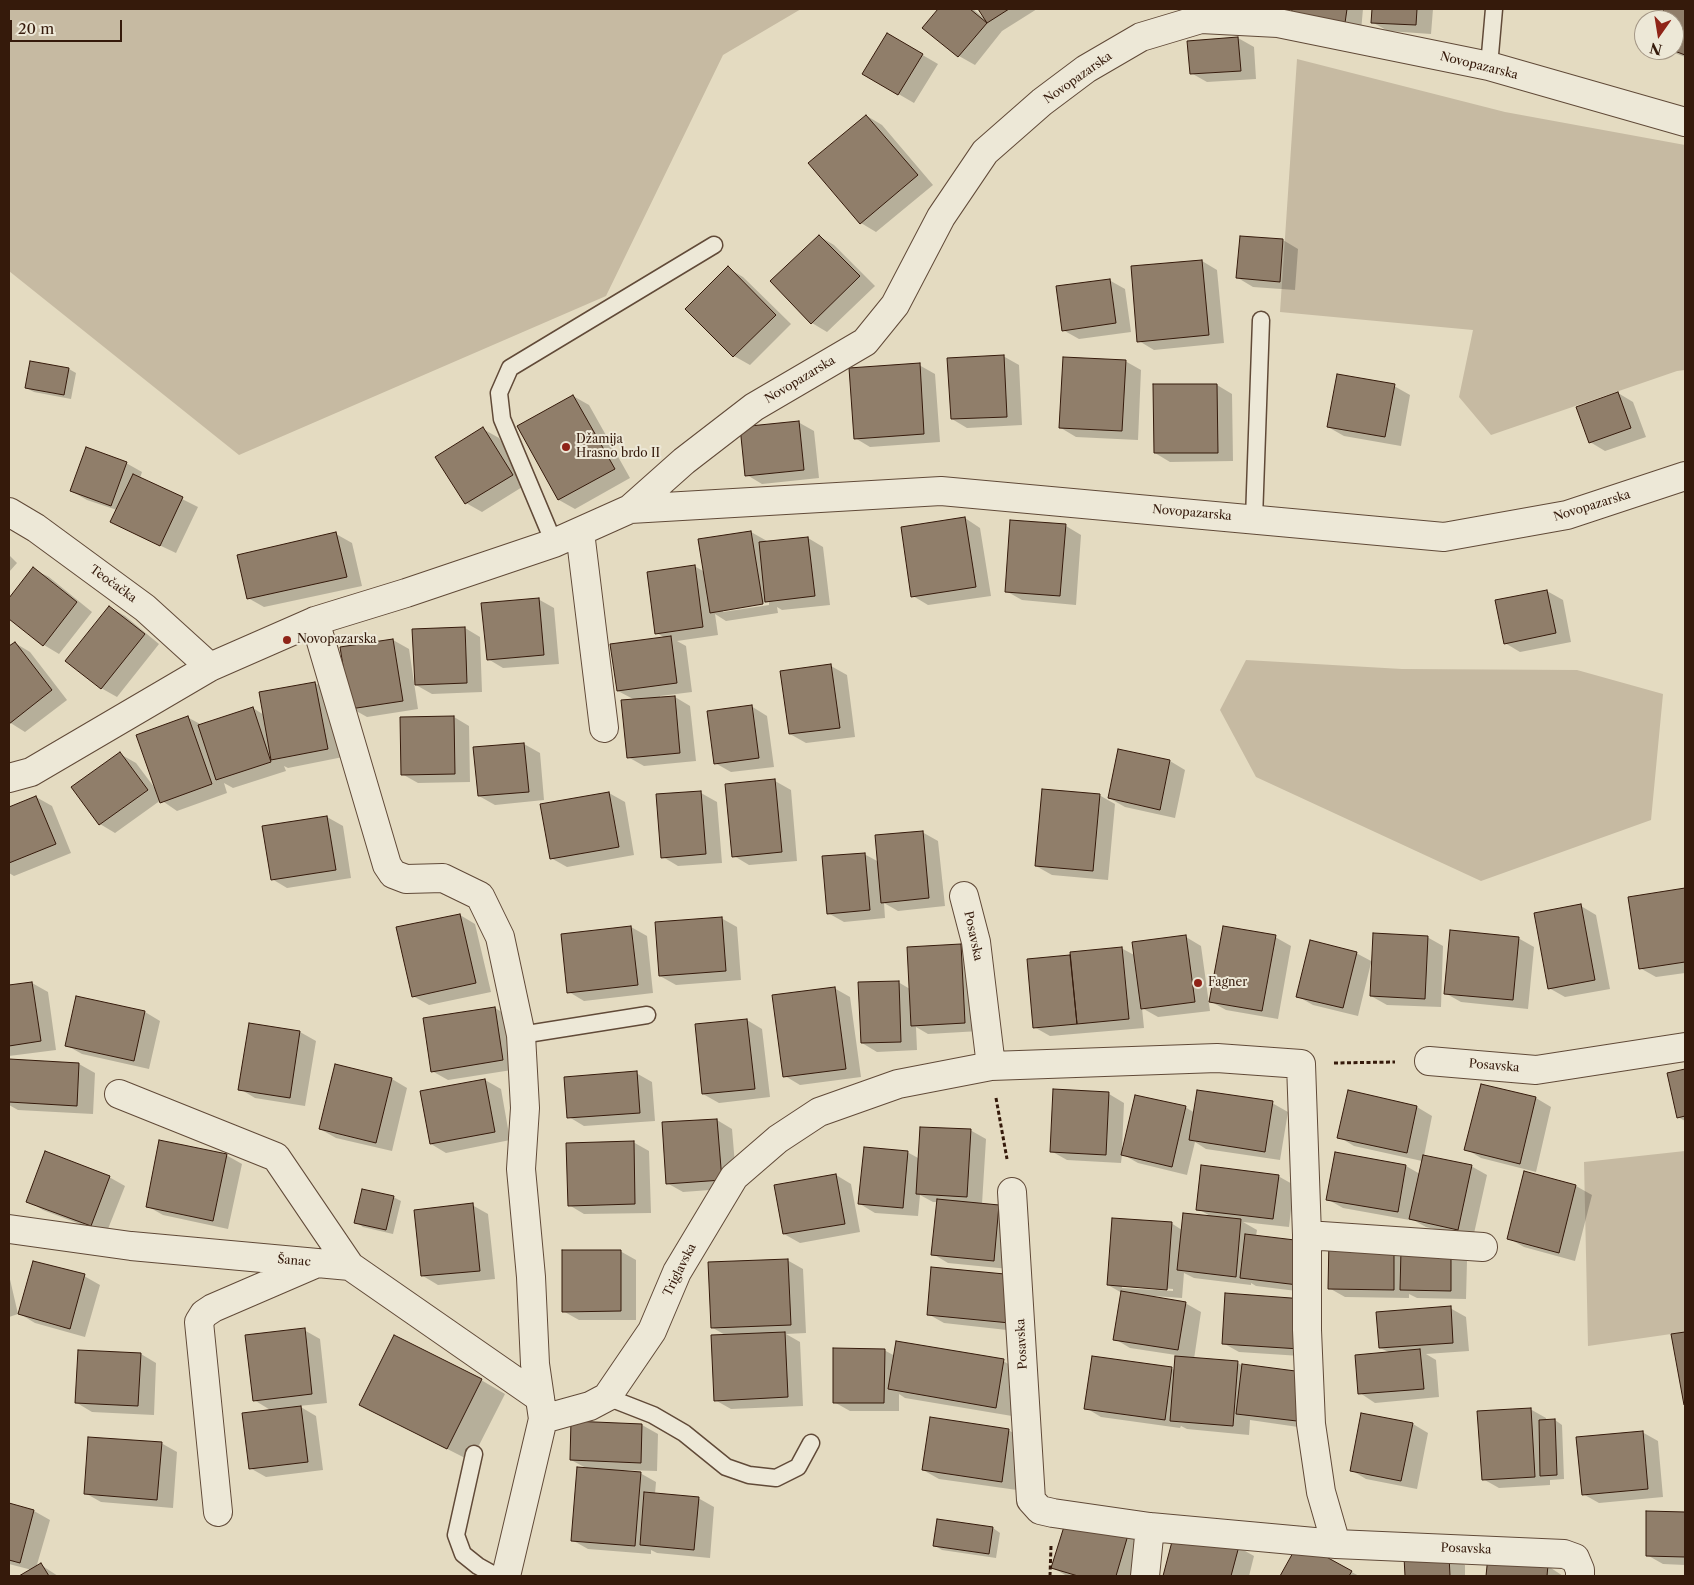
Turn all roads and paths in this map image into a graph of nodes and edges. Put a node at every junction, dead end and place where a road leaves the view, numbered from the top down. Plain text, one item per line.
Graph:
1 (1494, 9) edge
2 (1489, 66) junction
3 (1685, 122) edge
4 (714, 245) dead end
5 (1261, 320) dead end
6 (1685, 476) edge
7 (630, 509) junction
8 (9, 512) edge
9 (1254, 519) junction
10 (580, 532) junction
11 (554, 543) junction
12 (314, 621) junction
13 (210, 667) junction
14 (604, 728) dead end
15 (9, 778) edge
16 (964, 896) dead end
17 (647, 1015) dead end
18 (521, 1035) junction
19 (1685, 1047) edge
20 (1429, 1061) joint
21 (1301, 1064) junction
22 (991, 1066) junction
23 (119, 1094) dead end
24 (1012, 1192) joint
25 (9, 1229) edge
26 (1307, 1235) junction
27 (1483, 1247) dead end
28 (318, 1263) junction
29 (350, 1266) junction
30 (607, 1397) junction
31 (542, 1408) junction
32 (810, 1443) dead end
33 (474, 1454) dead end
34 (218, 1512) dead end
35 (1150, 1527) junction
36 (1336, 1544) junction
37 (496, 1576) edge
38 (506, 1576) edge
39 (1145, 1576) edge
40 (1580, 1576) edge

1 - 2 lane
2 - 3 street, Novopazarska
2 - 7 street, Novopazarska
4 - 11 lane
5 - 9 lane
6 - 9 street, Novopazarska
7 - 9 street, Novopazarska
7 - 10 street, Novopazarska
8 - 13 street, Teočačka
10 - 11 street, Novopazarska
10 - 14 street
11 - 12 street, Novopazarska
12 - 13 street, Novopazarska
12 - 18 street
13 - 15 street, Novopazarska
16 - 22 street, Posavska
17 - 18 lane
18 - 31 street
19 - 20 street, Posavska
20 - 21 path
21 - 22 street
21 - 26 street
22 - 24 path
22 - 30 street, Triglavska
23 - 29 street
24 - 35 street, Posavska
25 - 28 street, Šanac
26 - 27 street
26 - 36 street
28 - 29 street, Šanac
28 - 34 street
29 - 31 street, Šanac
30 - 31 street
30 - 32 lane
31 - 38 street
33 - 37 lane
35 - 36 street, Posavska
35 - 39 street
36 - 40 street, Posavska

